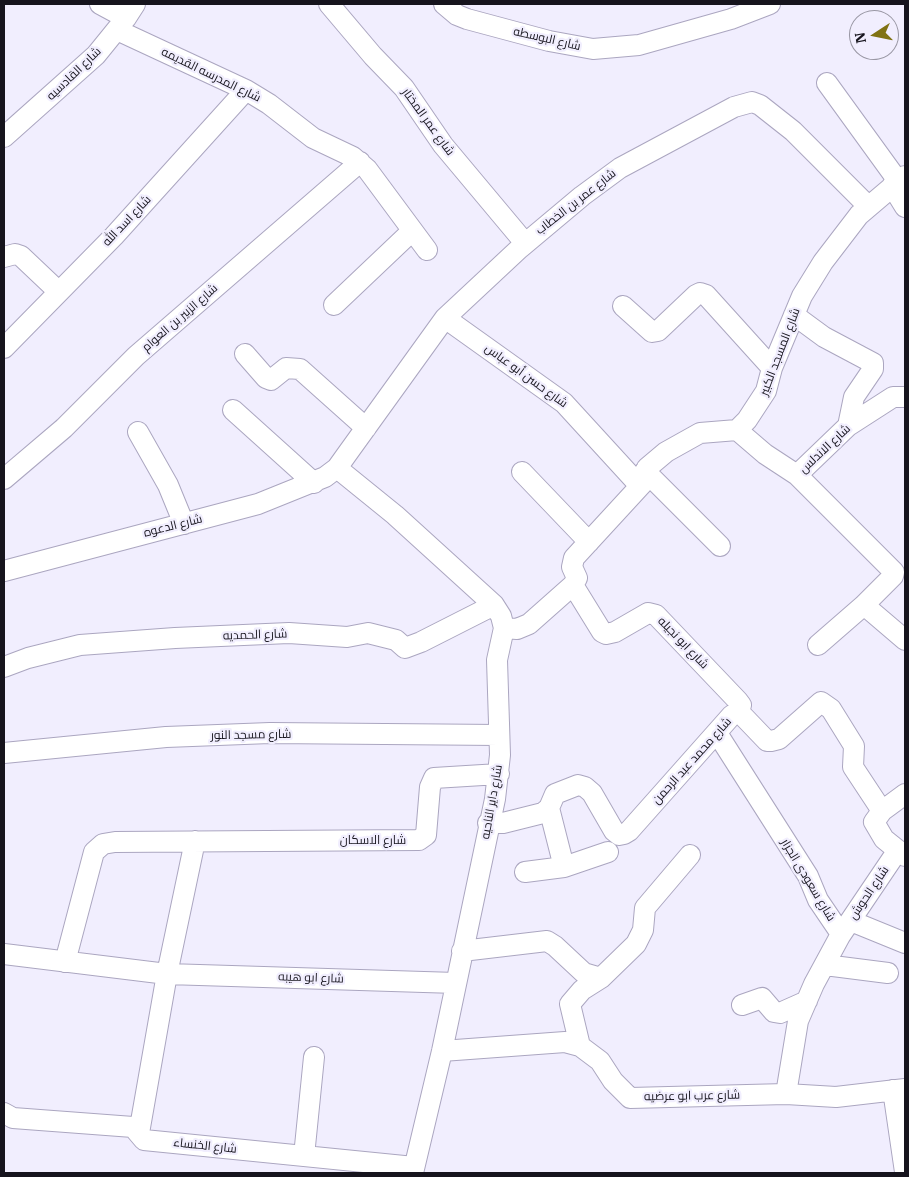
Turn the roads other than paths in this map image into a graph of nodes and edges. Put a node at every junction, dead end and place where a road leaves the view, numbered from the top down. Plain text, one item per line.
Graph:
1 (100, 4) edge
2 (329, 4) edge
3 (444, 4) edge
4 (770, 4) edge
5 (126, 17) edge
6 (826, 83) dead end
7 (246, 90) junction
8 (4, 137) edge
9 (360, 162) junction
10 (898, 181) edge
11 (868, 206) junction
12 (905, 206) edge
13 (412, 231) junction
14 (525, 243) junction
15 (427, 250) dead end
16 (4, 257) edge
17 (59, 292) junction
18 (334, 305) dead end
19 (623, 306) dead end
20 (794, 315) junction
21 (445, 318) junction
22 (4, 348) edge
23 (244, 354) dead end
24 (772, 368) junction
25 (905, 397) edge
26 (233, 410) dead end
27 (848, 426) junction
28 (366, 428) junction
29 (736, 430) junction
30 (138, 432) dead end
31 (337, 468) junction
32 (522, 472) dead end
33 (797, 475) junction
34 (642, 478) junction
35 (4, 479) edge
36 (314, 483) junction
37 (184, 524) junction
38 (589, 542) junction
39 (720, 546) dead end
40 (4, 572) edge
41 (573, 586) junction
42 (864, 604) junction
43 (494, 605) junction
44 (504, 628) junction
45 (905, 640) edge
46 (818, 645) dead end
47 (4, 667) edge
48 (738, 714) junction
49 (717, 733) junction
50 (499, 735) junction
51 (4, 753) edge
52 (499, 774) junction
53 (905, 794) edge
54 (549, 808) junction
55 (882, 811) junction
56 (488, 824) junction
57 (195, 841) junction
58 (608, 852) dead end
59 (902, 853) edge
60 (690, 855) dead end
61 (564, 867) junction
62 (525, 872) dead end
63 (846, 929) junction
64 (904, 942) edge
65 (462, 951) junction
66 (4, 954) edge
67 (66, 962) junction
68 (825, 965) junction
69 (888, 973) dead end
70 (166, 974) junction
71 (601, 978) junction
72 (456, 983) junction
73 (807, 1001) junction
74 (742, 1005) dead end
75 (580, 1046) junction
76 (442, 1051) junction
77 (314, 1057) dead end
78 (899, 1089) edge
79 (786, 1094) junction
80 (4, 1113) edge
81 (139, 1133) junction
82 (304, 1156) junction
83 (414, 1170) edge
84 (905, 1172) edge

1 - 5 street, شارع المدرسه القديمه
2 - 14 street, شارع عمر المختار
3 - 4 street, شارع البوسطه
5 - 7 street, شارع المدرسه القديمه
5 - 8 street, شارع القادسيه
6 - 10 street
7 - 9 street, شارع المدرسه القديمه
7 - 17 street, شارع اسد الله
9 - 13 street, شارع المدرسه القديمه
9 - 35 street, شارع الزبير بن العوام
10 - 11 street, شارع المسجد الكبير
10 - 12 street
11 - 14 street, شارع عمر بن الخطاب
11 - 20 street, شارع المسجد الكبير
13 - 15 street, شارع المدرسه القديمه
13 - 18 street
14 - 21 street, شارع عمر بن الخطاب
16 - 17 street
17 - 22 street, شارع اسد الله
19 - 24 street
20 - 24 street, شارع المسجد الكبير
20 - 27 street
21 - 28 street, شارع عمر بن الخطاب
21 - 34 street, شارع حسن أبو عباس
23 - 28 street
24 - 29 street, شارع المسجد الكبير
25 - 27 street, شارع الاندلس
26 - 36 street
27 - 33 street, شارع الاندلس
28 - 31 street, شارع عمر بن الخطاب
29 - 33 street
29 - 34 street
30 - 37 street
31 - 36 street, شارع الدعوه
31 - 43 street
32 - 38 street
33 - 42 street
34 - 38 street
34 - 39 street, شارع حسن أبو عباس
36 - 37 street, شارع الدعوه
37 - 40 street, شارع الدعوه
38 - 41 street
41 - 44 street
41 - 48 street, شارع ابو نجيله
42 - 45 street
42 - 46 street
43 - 44 street
43 - 47 street, شارع الحمديه
44 - 50 street, شارع داير الناحيه
48 - 49 street, شارع محمد عبد الرحمن
48 - 55 street, شارع محمد عبد الرحمن
49 - 54 street, شارع محمد عبد الرحمن
49 - 63 street, شارع سعودى الجزار
50 - 51 street, شارع مسجد النور
50 - 52 street, شارع داير الناحيه
52 - 56 street, شارع داير الناحيه
52 - 57 street, شارع الاسكان
53 - 55 street
54 - 56 street, شارع محمد عبد الرحمن
54 - 61 street
55 - 59 street
56 - 65 street, شارع داير الناحيه
57 - 67 street, شارع الاسكان
57 - 70 street
58 - 61 street
59 - 63 street, شارع الحوش
60 - 71 street
61 - 62 street
63 - 64 street
63 - 68 street, شارع سعودى الجزار
65 - 71 street
65 - 72 street, شارع داير الناحيه
66 - 67 street
67 - 70 street
68 - 69 street
68 - 73 street, شارع سعودى الجزار
70 - 72 street, شارع ابو هيبه
70 - 81 street
71 - 75 street
72 - 76 street, شارع داير الناحيه
73 - 74 street
73 - 79 street, شارع سعودى الجزار
75 - 76 street, شارع عرب ابو عرضيه
75 - 79 street, شارع عرب ابو عرضيه
76 - 83 street, شارع داير الناحيه
77 - 82 street
78 - 79 street, شارع عرب ابو عرضيه
78 - 84 street
80 - 81 street, شارع الخنساء
81 - 82 street, شارع الخنساء
82 - 83 street, شارع الخنساء

